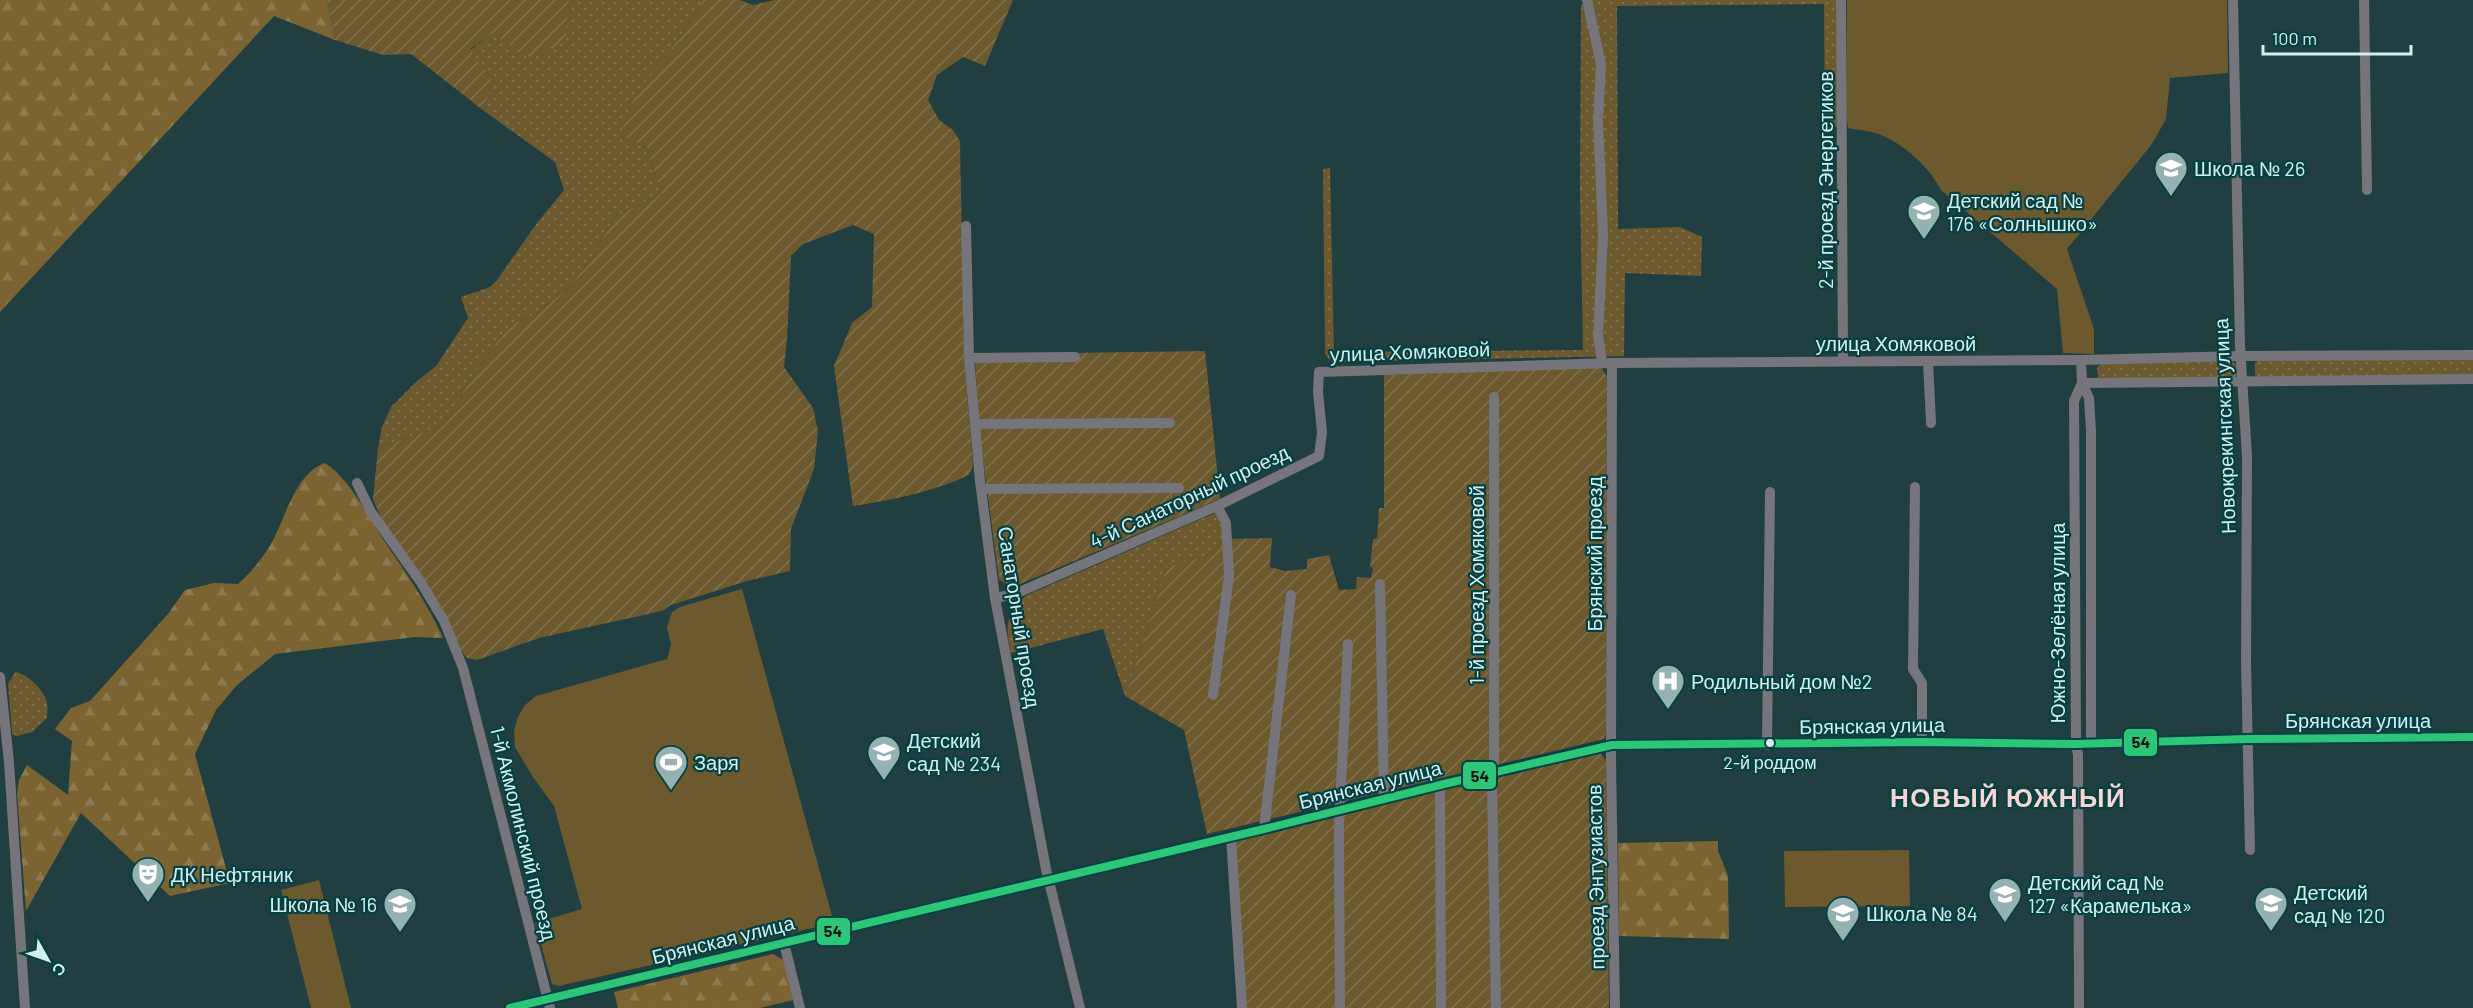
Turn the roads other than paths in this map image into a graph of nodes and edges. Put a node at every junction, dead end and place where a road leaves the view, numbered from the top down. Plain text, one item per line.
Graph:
1 (1587, 0) edge
2 (1841, 0) edge
3 (2233, 0) edge
4 (2364, 0) edge
5 (2367, 190) dead end
6 (966, 226) dead end
7 (2473, 355) edge
8 (2241, 356) junction
9 (1075, 357) dead end
10 (969, 358) junction
11 (2085, 360) junction
12 (1843, 361) junction
13 (1928, 361) junction
14 (1607, 363) junction
15 (1319, 372) joint
16 (2473, 379) edge
17 (2242, 382) junction
18 (2082, 383) junction
19 (1494, 397) dead end
20 (1170, 423) dead end
21 (1931, 423) dead end
22 (975, 424) junction
23 (357, 483) dead end
24 (1915, 487) dead end
25 (1179, 488) dead end
26 (982, 489) junction
27 (1770, 492) dead end
28 (1217, 506) junction
29 (1380, 584) dead end
30 (1291, 595) dead end
31 (995, 598) junction
32 (1348, 644) dead end
33 (0, 677) edge
34 (1213, 695) dead end
35 (2473, 737) edge
36 (2248, 739) junction
37 (1922, 742) junction
38 (2091, 743) junction
39 (1767, 744) junction
40 (2076, 744) junction
41 (1612, 745) junction
42 (1493, 772) junction
43 (1440, 785) junction
44 (1384, 800) junction
45 (1340, 811) junction
46 (1264, 829) junction
47 (1231, 837) junction
48 (2250, 850) dead end
49 (1049, 880) junction
50 (784, 943) junction
51 (549, 1004) edge
52 (25, 1008) edge
53 (510, 1008) edge
54 (800, 1008) edge
55 (1080, 1008) edge
56 (1242, 1008) edge
57 (1340, 1008) edge
58 (1441, 1008) edge
59 (1496, 1008) edge
60 (1616, 1008) edge
61 (2079, 1008) edge

1 - 14 street, Брянский проезд
2 - 12 street, 2-й проезд Энергетиков
3 - 8 street, Новокрекингская улица
4 - 5 street
6 - 10 street, Санаторный проезд
7 - 8 street, улица Хомяковой
8 - 11 street, улица Хомяковой
8 - 17 street, Новокрекингская улица
9 - 10 street
10 - 22 street, Санаторный проезд
11 - 13 street, улица Хомяковой
11 - 18 street, Южно-Зелёная улица
12 - 13 street, улица Хомяковой
12 - 14 street, улица Хомяковой
13 - 21 street
14 - 15 street, улица Хомяковой
14 - 41 street, Брянский проезд
15 - 28 street, 4-й Санаторный проезд
16 - 17 street
17 - 18 street
17 - 36 street, Новокрекингская улица
18 - 38 street, Южно-Зелёная улица
18 - 40 street, Южно-Зелёная улица
19 - 42 street, 1-й проезд Хомяковой
20 - 22 street
22 - 26 street, Санаторный проезд
23 - 51 street, 1-й Акмолинский проезд
24 - 37 street
25 - 26 street
26 - 31 street, Санаторный проезд
27 - 39 street
28 - 31 street, 4-й Санаторный проезд
28 - 34 street
29 - 44 street
30 - 46 street
31 - 49 street, Санаторный проезд
32 - 45 street
33 - 52 street
35 - 36 street, Брянская улица
36 - 38 street, Брянская улица
36 - 48 street, Новокрекингская улица
37 - 39 street, Брянская улица
37 - 40 street, Брянская улица
38 - 40 street, Брянская улица
39 - 41 street, Брянская улица
40 - 61 street, Южно-Зелёная улица
41 - 42 street, Брянская улица
41 - 60 street, проезд Энтузиастов
42 - 43 street, Брянская улица
42 - 59 street, 1-й проезд Хомяковой
43 - 44 street, Брянская улица
43 - 58 street
44 - 45 street, Брянская улица
45 - 46 street, Брянская улица
45 - 57 street
46 - 47 street, Брянская улица
47 - 49 street, Брянская улица
47 - 56 street
49 - 50 street, Брянская улица
49 - 55 street, Санаторный проезд
50 - 51 street, Брянская улица
50 - 54 street
51 - 53 street, Брянская улица

